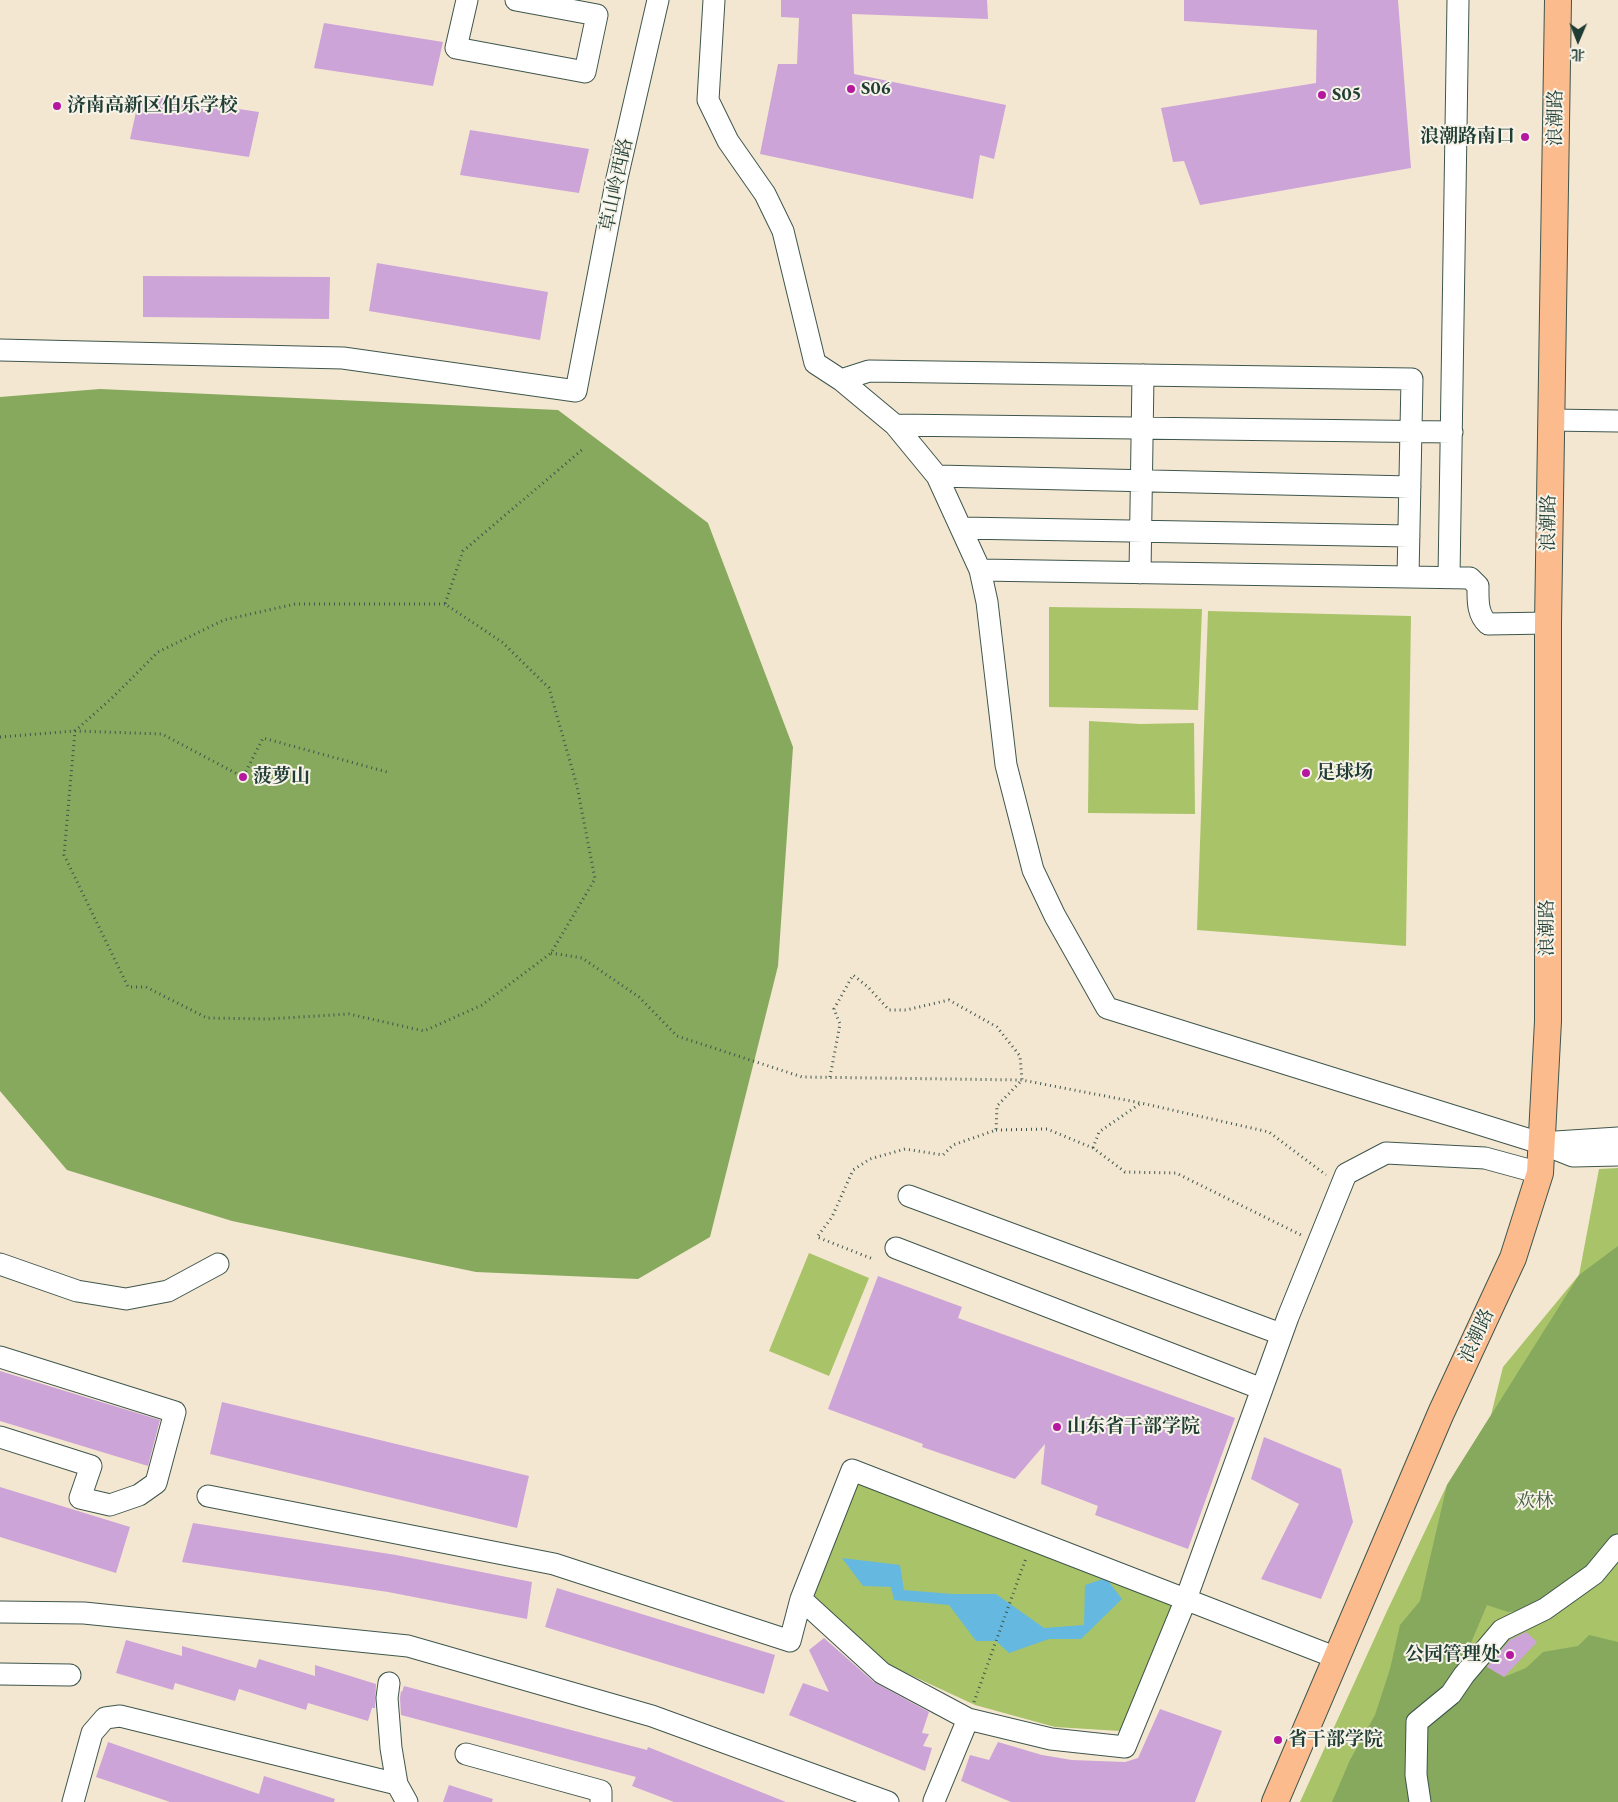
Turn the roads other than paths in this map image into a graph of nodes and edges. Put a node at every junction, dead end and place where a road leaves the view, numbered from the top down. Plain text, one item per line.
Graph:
1 (467, 0) edge
2 (516, 0) edge
3 (658, 0) edge
4 (714, 0) edge
5 (1458, 0) edge
6 (1558, 0) edge
7 (0, 350) edge
8 (1143, 375) junction
9 (841, 380) junction
10 (1550, 420) junction
11 (1618, 421) edge
12 (895, 425) junction
13 (1142, 428) junction
14 (1411, 432) junction
15 (1452, 432) junction
16 (936, 476) junction
17 (1141, 481) junction
18 (1410, 488) junction
19 (962, 528) junction
20 (1140, 531) junction
21 (1409, 536) junction
22 (980, 570) junction
23 (1140, 573) junction
24 (1408, 577) junction
25 (1449, 577) junction
26 (1548, 623) junction
27 (1618, 1138) edge
28 (1540, 1143) junction
29 (1618, 1155) edge
30 (1540, 1173) junction
31 (909, 1196) dead end
32 (896, 1248) dead end
33 (0, 1264) edge
34 (218, 1264) dead end
35 (1281, 1334) junction
36 (0, 1357) edge
37 (1262, 1388) junction
38 (0, 1437) edge
39 (208, 1496) dead end
40 (1618, 1545) edge
41 (801, 1599) junction
42 (1186, 1599) junction
43 (0, 1612) edge
44 (1337, 1658) junction
45 (0, 1674) edge
46 (70, 1675) dead end
47 (389, 1683) dead end
48 (968, 1719) junction
49 (466, 1754) dead end
50 (402, 1793) edge
51 (934, 1801) edge
52 (73, 1802) edge
53 (601, 1802) edge
54 (888, 1802) edge
55 (1275, 1802) edge
56 (1420, 1802) edge

1 - 2 street
3 - 7 street, 草山岭西路
4 - 9 street
5 - 15 street
6 - 10 main road, 浪潮路
8 - 9 street
8 - 13 street
8 - 14 street
9 - 12 street
10 - 11 street
10 - 26 main road, 浪潮路
12 - 13 street
12 - 16 street
13 - 14 street
13 - 17 street
14 - 15 street
14 - 18 street
15 - 25 street
16 - 17 street
16 - 19 street
17 - 18 street
17 - 20 street
18 - 21 street
19 - 20 street
19 - 22 street
20 - 21 street
20 - 23 street
21 - 24 street
22 - 23 street
22 - 28 street
23 - 24 street
24 - 25 street
25 - 26 street
26 - 28 main road, 浪潮路
27 - 28 street
28 - 29 street
28 - 30 main road, 浪潮路
30 - 35 street
30 - 44 main road, 浪潮路
31 - 35 street
32 - 37 street
33 - 34 street
35 - 37 street
36 - 38 street
37 - 42 street
39 - 41 street
40 - 56 street
41 - 42 street
41 - 48 street
42 - 44 street
42 - 48 street
43 - 54 street
44 - 55 main road, 浪潮路
45 - 46 street
47 - 50 street
48 - 51 street
49 - 53 street
50 - 52 street

